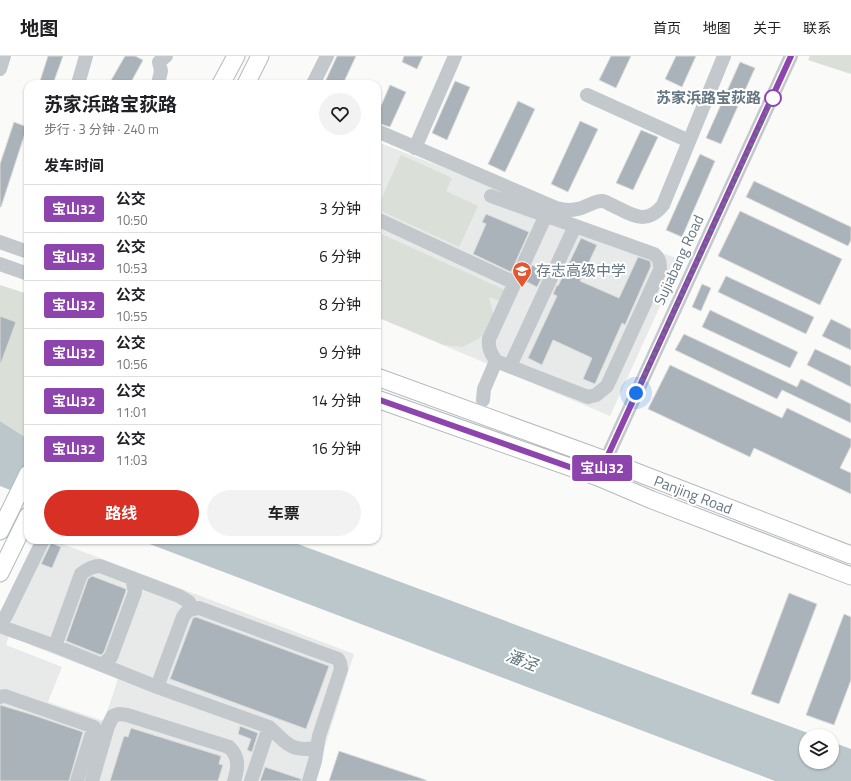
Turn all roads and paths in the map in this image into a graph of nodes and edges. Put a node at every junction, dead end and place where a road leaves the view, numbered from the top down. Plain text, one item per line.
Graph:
1 (4, 56) edge
2 (86, 56) edge
3 (166, 56) edge
4 (236, 56) edge
5 (260, 56) edge
6 (327, 56) edge
7 (456, 56) edge
8 (724, 56) edge
9 (791, 56) edge
10 (0, 69) edge
11 (79, 80) edge
12 (159, 80) edge
13 (223, 80) edge
14 (248, 80) edge
15 (315, 80) edge
16 (587, 94) dead end
17 (381, 133) edge
18 (689, 141) junction
19 (415, 148) junction
20 (491, 196) dead end
21 (546, 215) junction
22 (381, 221) edge
23 (575, 226) junction
24 (0, 242) edge
25 (24, 251) edge
26 (0, 264) edge
27 (24, 273) edge
28 (515, 283) junction
29 (496, 361) junction
30 (510, 366) junction
31 (381, 378) edge
32 (381, 400) edge
33 (483, 400) dead end
34 (605, 460) junction
35 (598, 477) junction
36 (24, 482) edge
37 (24, 524) edge
38 (0, 531) edge
39 (41, 544) edge
40 (851, 555) edge
41 (0, 573) edge
42 (851, 576) edge
43 (132, 578) junction
44 (192, 609) junction
45 (0, 626) edge
46 (55, 646) junction
47 (102, 665) junction
48 (157, 687) junction
49 (0, 697) edge
50 (269, 727) junction
51 (316, 748) junction
52 (77, 781) edge
53 (92, 781) edge
54 (234, 781) edge
55 (251, 781) edge
56 (308, 781) edge

1 - 10 street
2 - 11 street
3 - 12 street
4 - 13 main road
5 - 14 main road
6 - 15 street
7 - 19 street
8 - 18 street
9 - 34 street, Sujiabang Road
16 - 18 street
17 - 19 street
18 - 19 street
20 - 21 street
21 - 23 street
21 - 28 street
22 - 28 street
23 - 30 street
23 - 30 street
24 - 25 street
26 - 27 street
28 - 29 street
29 - 30 street
29 - 33 street
31 - 34 main road, Panjing Road
32 - 35 main road, Panjing Road
34 - 35 street, Sujiabang Road
34 - 40 main road, Panjing Road
35 - 42 main road, Panjing Road
36 - 38 main road
37 - 41 main road
39 - 45 street
43 - 44 street
43 - 46 street
43 - 47 street
44 - 48 street
44 - 51 street
45 - 46 street
46 - 47 street
47 - 48 street
48 - 50 street
49 - 52 street
50 - 51 street
50 - 55 street
51 - 56 street
53 - 54 street

